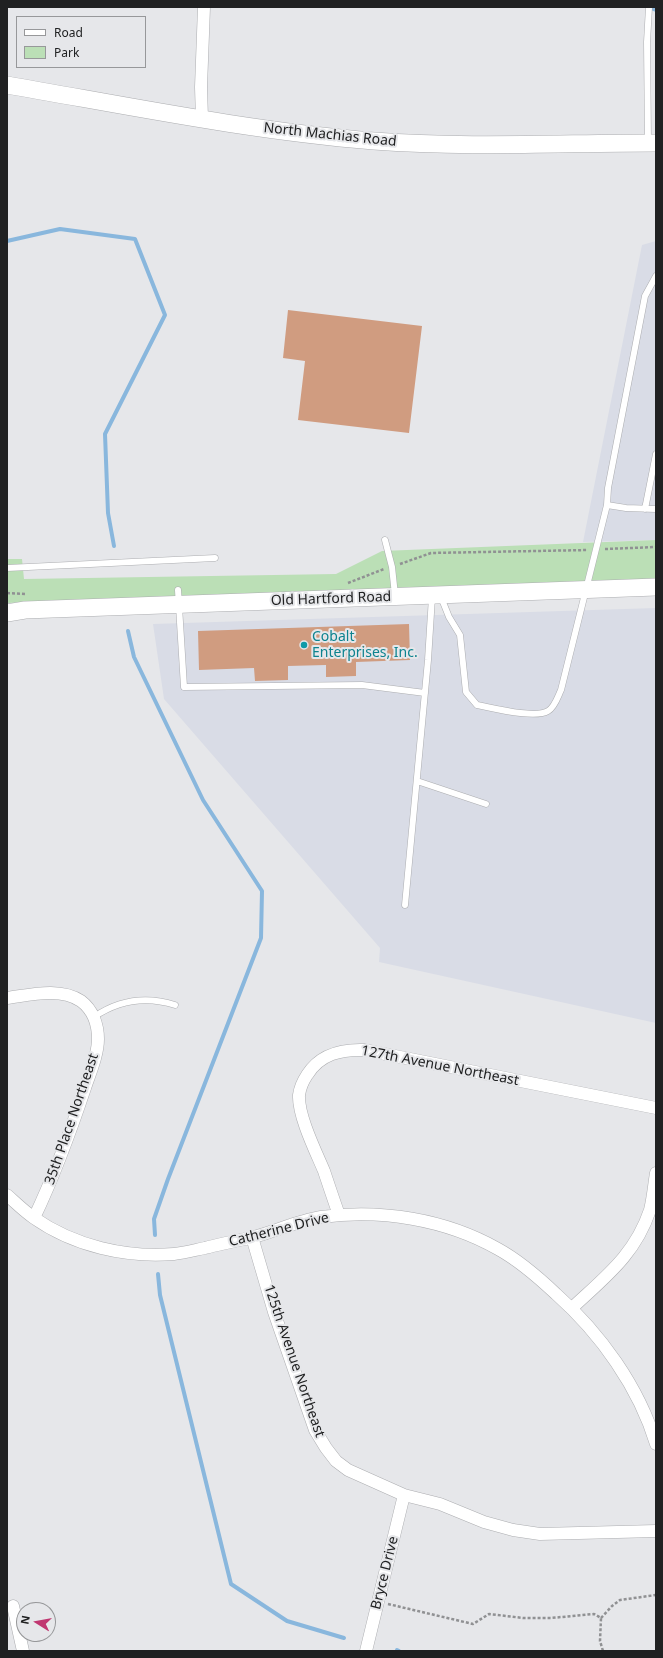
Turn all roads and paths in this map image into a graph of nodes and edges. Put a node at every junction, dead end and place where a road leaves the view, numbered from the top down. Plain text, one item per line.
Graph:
1 (204, 7) edge
2 (649, 7) edge
3 (7, 85) edge
4 (202, 119) junction
5 (652, 143) edge
6 (656, 276) edge
7 (656, 454) edge
8 (607, 505) junction
9 (645, 509) junction
10 (656, 509) edge
11 (385, 540) dead end
12 (656, 547) edge
13 (597, 549) junction
14 (215, 558) dead end
15 (392, 567) junction
16 (7, 568) edge
17 (342, 585) dead end
18 (656, 587) edge
19 (587, 590) junction
20 (7, 593) edge
21 (28, 594) dead end
22 (436, 595) junction
23 (179, 597) junction
24 (395, 597) junction
25 (7, 612) edge
26 (425, 693) junction
27 (417, 781) junction
28 (486, 804) dead end
29 (405, 905) dead end
30 (7, 998) edge
31 (175, 1005) dead end
32 (94, 1017) junction
33 (656, 1108) edge
34 (656, 1173) edge
35 (7, 1196) edge
36 (339, 1215) junction
37 (34, 1218) junction
38 (252, 1237) junction
39 (572, 1308) junction
40 (656, 1444) edge
41 (404, 1495) junction
42 (656, 1532) edge
43 (656, 1596) edge
44 (378, 1602) junction
45 (13, 1606) dead end
46 (601, 1618) junction
47 (22, 1651) edge
48 (366, 1651) edge
49 (603, 1651) edge

1 - 4 street
2 - 5 lane
3 - 4 street, North Machias Road
4 - 5 street, North Machias Road
6 - 8 lane
7 - 9 lane
8 - 9 lane
8 - 13 lane
9 - 10 lane
11 - 15 lane
12 - 13 path
13 - 15 path
13 - 19 lane
14 - 16 lane
15 - 17 path
15 - 24 lane
18 - 19 street, Old Hartford Road
19 - 22 street, Old Hartford Road
19 - 22 lane
20 - 21 path
22 - 24 street, Old Hartford Road
22 - 26 lane
23 - 24 street, Old Hartford Road
23 - 25 street, Old Hartford Road
23 - 26 lane
26 - 27 lane
27 - 28 lane
27 - 29 lane
30 - 32 street, 35th Place Northeast
31 - 32 lane
32 - 37 street, 35th Place Northeast
33 - 36 street, 127th Avenue Northeast
34 - 39 street
35 - 37 street, Catherine Drive
36 - 38 street, Catherine Drive
36 - 39 street, Catherine Drive
37 - 38 street, Catherine Drive
38 - 41 street, 125th Avenue Northeast
39 - 40 street, Catherine Drive
41 - 42 street, 125th Avenue Northeast
41 - 44 street, Bryce Drive
43 - 46 path
44 - 46 path
44 - 48 street, Bryce Drive
45 - 47 street
46 - 49 path

